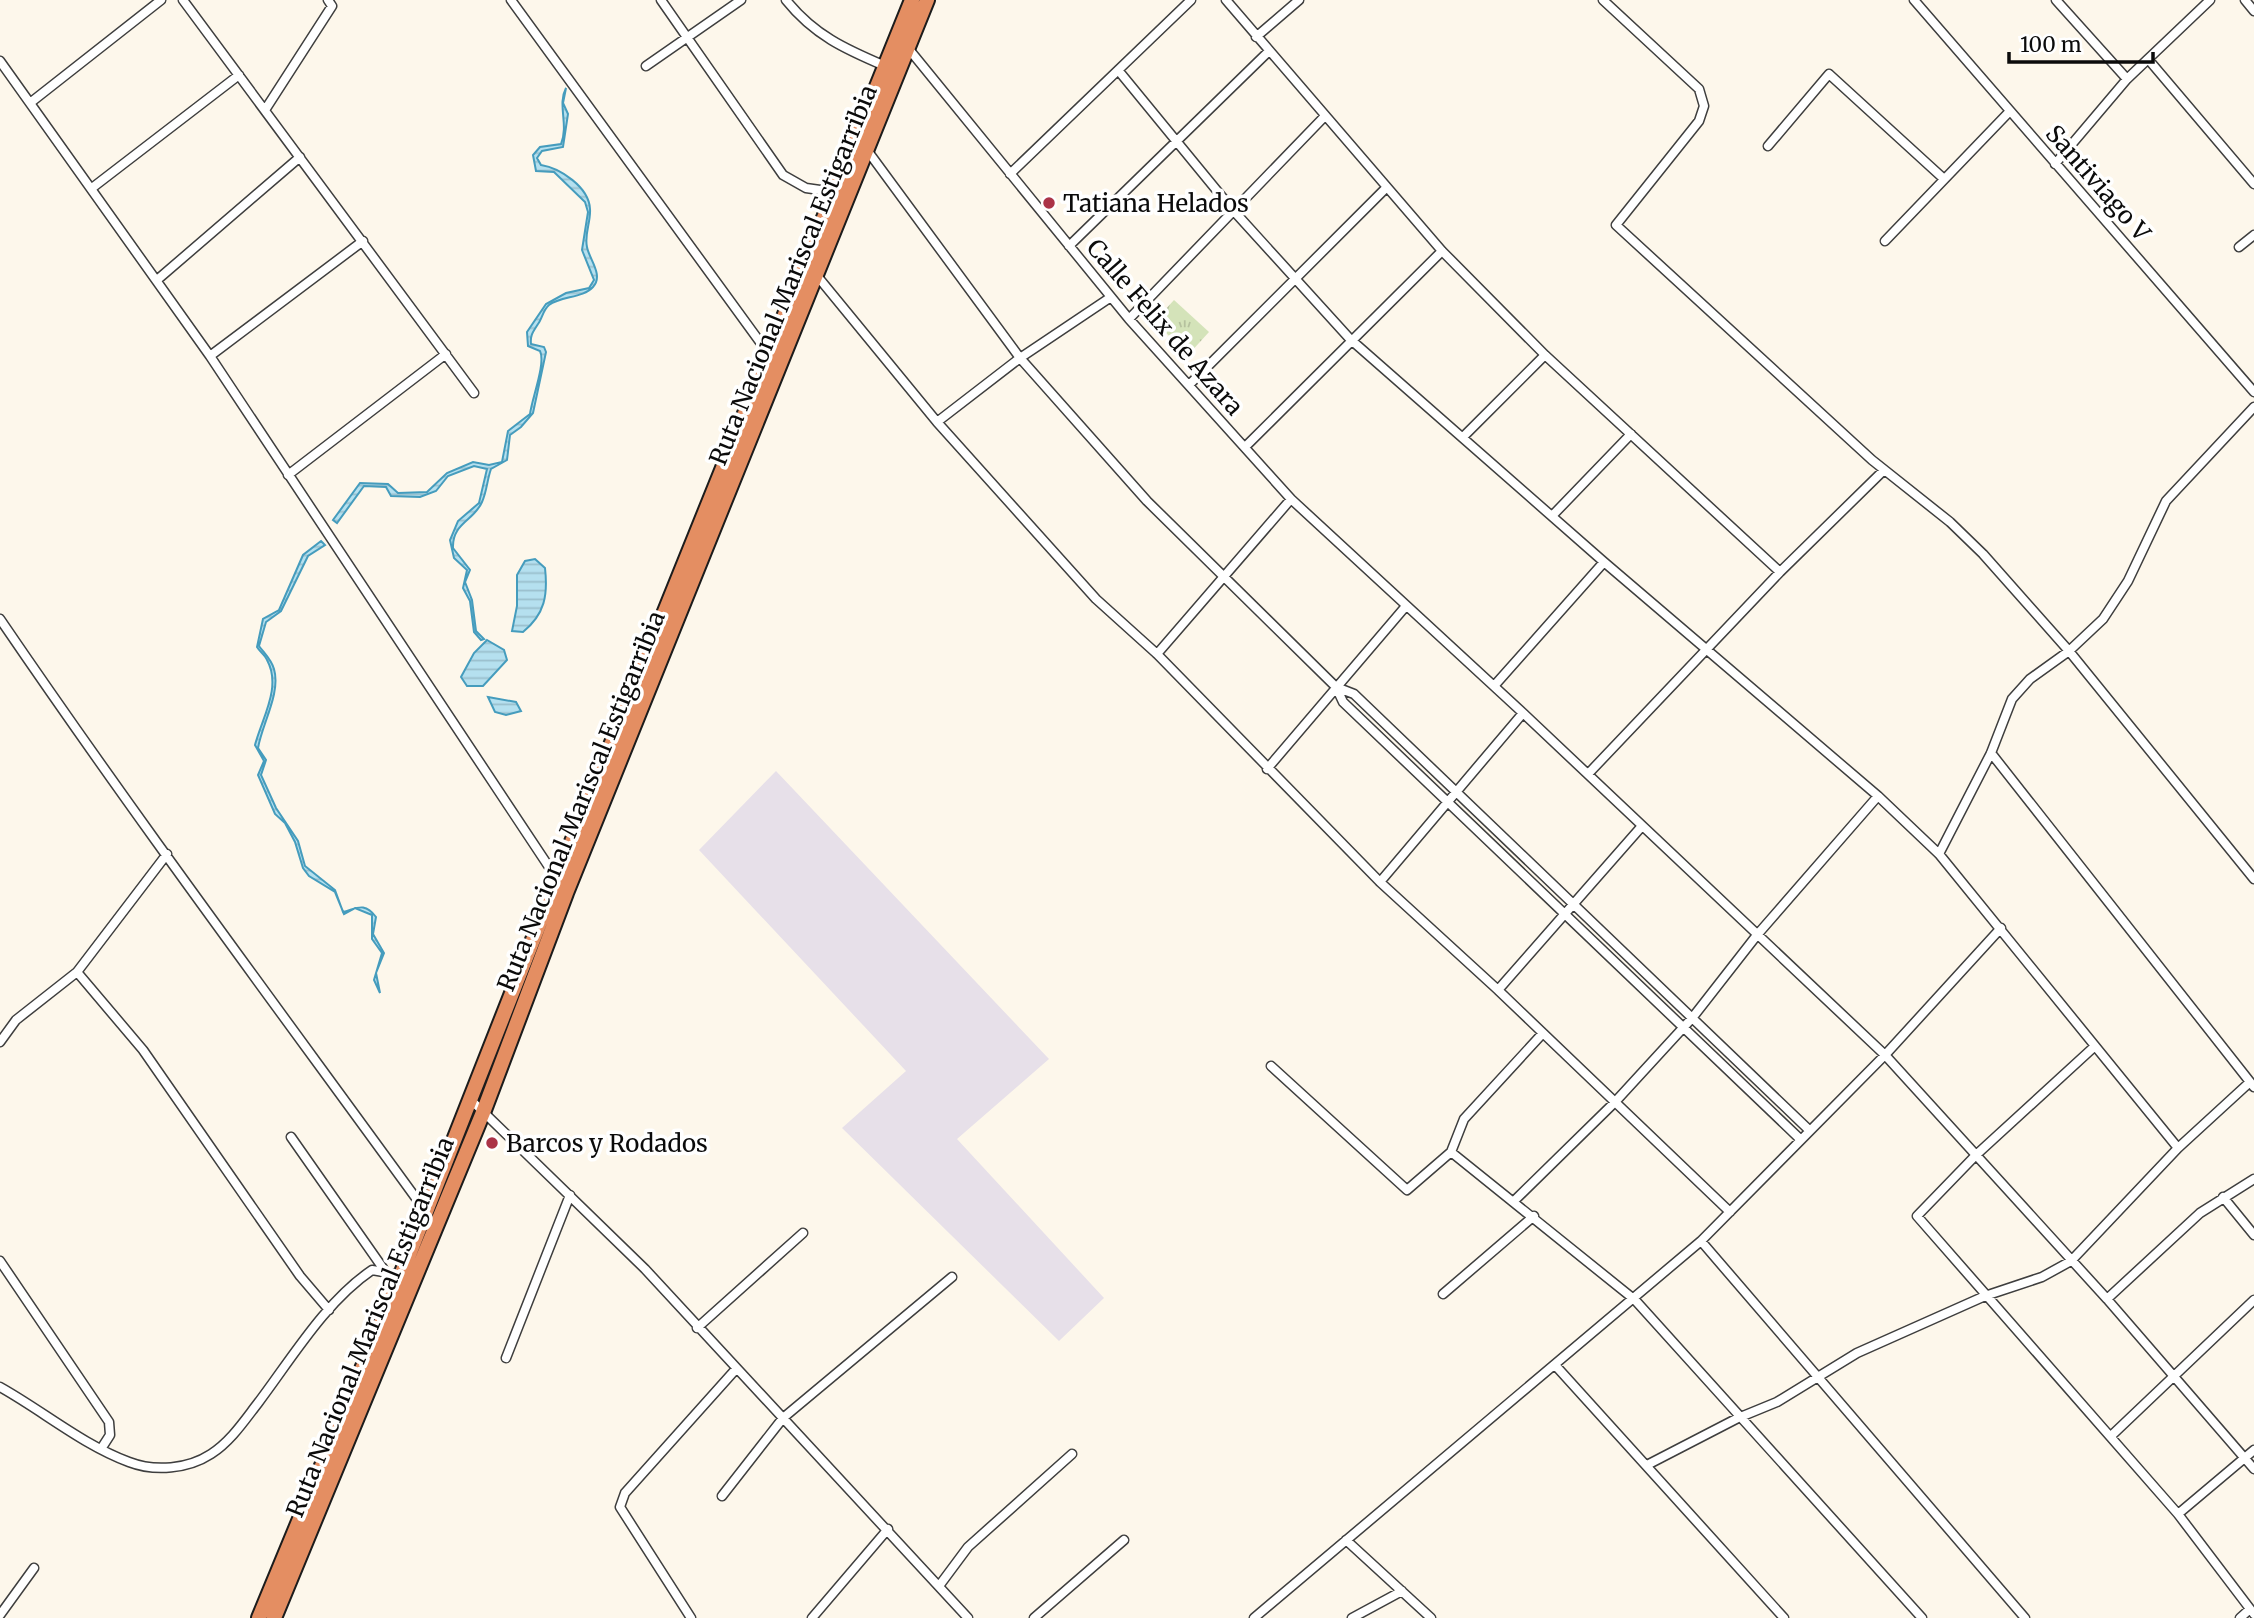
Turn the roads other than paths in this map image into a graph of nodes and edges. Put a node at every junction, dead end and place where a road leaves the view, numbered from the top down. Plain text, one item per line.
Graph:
1 (161, 0) edge
2 (183, 0) edge
3 (328, 0) edge
4 (511, 0) edge
5 (661, 0) edge
6 (741, 0) edge
7 (786, 0) edge
8 (912, 0) edge
9 (927, 0) edge
10 (1191, 0) edge
11 (1226, 0) edge
12 (1299, 0) edge
13 (1603, 0) edge
14 (1914, 0) edge
15 (2056, 0) edge
16 (2210, 0) edge
17 (2245, 0) edge
18 (2254, 11) edge
19 (688, 37) junction
20 (1256, 37) junction
21 (908, 48) junction
22 (1268, 52) junction
23 (2148, 59) junction
24 (0, 61) edge
25 (646, 66) dead end
26 (885, 66) junction
27 (1118, 71) junction
28 (239, 75) junction
29 (2127, 79) junction
30 (30, 103) junction
31 (265, 110) junction
32 (2010, 111) junction
33 (1324, 117) junction
34 (1176, 140) junction
35 (1768, 146) dead end
36 (867, 150) junction
37 (300, 158) junction
38 (2055, 164) junction
39 (1010, 174) junction
40 (1944, 179) junction
41 (2254, 184) edge
42 (92, 188) junction
43 (1386, 188) junction
44 (834, 192) junction
45 (1232, 209) junction
46 (2254, 235) edge
47 (363, 241) junction
48 (1885, 241) dead end
49 (1069, 246) junction
50 (2239, 247) dead end
51 (1441, 251) junction
52 (818, 276) junction
53 (1293, 279) junction
54 (157, 280) junction
55 (1111, 297) junction
56 (1129, 319) junction
57 (1350, 339) junction
58 (768, 353) junction
59 (446, 354) junction
60 (1545, 355) junction
61 (210, 356) junction
62 (1020, 358) junction
63 (1189, 385) junction
64 (2254, 392) edge
65 (474, 393) dead end
66 (2254, 407) edge
67 (937, 422) junction
68 (1631, 434) junction
69 (1462, 438) junction
70 (1245, 447) junction
71 (1884, 471) junction
72 (288, 475) junction
73 (1292, 499) junction
74 (1552, 516) junction
75 (1604, 562) junction
76 (1780, 572) junction
77 (1223, 576) junction
78 (1406, 606) junction
79 (0, 619) edge
80 (1707, 651) junction
81 (2069, 651) junction
82 (1157, 654) junction
83 (1494, 686) junction
84 (1336, 687) junction
85 (1524, 713) junction
86 (1991, 753) junction
87 (1267, 768) junction
88 (1588, 774) junction
89 (1456, 792) junction
90 (1878, 796) junction
91 (1447, 802) junction
92 (1642, 826) junction
93 (167, 854) junction
94 (1939, 854) junction
95 (557, 879) junction
96 (2254, 879) edge
97 (1380, 882) junction
98 (1575, 904) junction
99 (1566, 913) junction
100 (2001, 928) junction
101 (1757, 935) junction
102 (77, 972) junction
103 (1498, 990) junction
104 (1693, 1017) junction
105 (1684, 1027) junction
106 (1544, 1033) junction
107 (0, 1042) edge
108 (2095, 1046) junction
109 (1885, 1055) junction
110 (1270, 1066) dead end
111 (2252, 1085) edge
112 (471, 1100) junction
113 (1615, 1102) junction
114 (484, 1110) junction
115 (1808, 1129) junction
116 (290, 1137) dead end
117 (1799, 1139) junction
118 (2178, 1148) junction
119 (1451, 1152) junction
120 (1976, 1155) junction
121 (2254, 1179) edge
122 (570, 1195) junction
123 (2223, 1197) junction
124 (1514, 1200) junction
125 (426, 1212) junction
126 (1730, 1212) junction
127 (1534, 1216) junction
128 (803, 1233) dead end
129 (2254, 1236) edge
130 (1701, 1241) junction
131 (0, 1261) edge
132 (2071, 1261) junction
133 (394, 1274) junction
134 (952, 1277) dead end
135 (1443, 1294) dead end
136 (1985, 1296) junction
137 (2107, 1299) junction
138 (1635, 1300) junction
139 (2254, 1300) edge
140 (329, 1310) junction
141 (697, 1328) junction
142 (506, 1358) dead end
143 (1555, 1365) junction
144 (736, 1369) junction
145 (1817, 1376) junction
146 (2172, 1378) junction
147 (0, 1387) edge
148 (783, 1418) junction
149 (1738, 1418) junction
150 (2110, 1436) junction
151 (101, 1449) junction
152 (2254, 1450) edge
153 (1072, 1454) dead end
154 (2245, 1459) junction
155 (1647, 1465) junction
156 (2254, 1469) edge
157 (722, 1496) dead end
158 (2178, 1514) junction
159 (888, 1529) junction
160 (1124, 1540) dead end
161 (1346, 1540) junction
162 (34, 1568) dead end
163 (939, 1586) junction
164 (1402, 1591) junction
165 (2252, 1612) edge
166 (0, 1615) edge
167 (259, 1618) edge
168 (274, 1618) edge
169 (691, 1618) edge
170 (812, 1618) edge
171 (968, 1618) edge
172 (1034, 1618) edge
173 (1254, 1618) edge
174 (1352, 1618) edge
175 (1431, 1618) edge
176 (1784, 1618) edge
177 (1922, 1618) edge
178 (2025, 1618) edge
179 (2240, 1618) edge

1 - 30 street
2 - 28 street
3 - 31 street
4 - 58 street
5 - 19 street
6 - 19 street
7 - 26 street
8 - 26 highway, Ruta Nacional Mariscal Estigarribia
9 - 21 highway, Ruta Nacional Mariscal Estigarribia
10 - 27 street
11 - 20 street
12 - 20 street
13 - 71 street
14 - 32 street, Santiviago V
15 - 29 street
16 - 23 street
17 - 18 street
19 - 25 street
19 - 44 street
20 - 22 street
21 - 36 highway, Ruta Nacional Mariscal Estigarribia
21 - 39 street, Calle Felix de Azara
22 - 33 street
22 - 34 street
23 - 29 street
23 - 41 street
24 - 30 street
26 - 44 highway, Ruta Nacional Mariscal Estigarribia
27 - 34 street
27 - 39 street
28 - 31 street
28 - 42 street
29 - 38 street
30 - 42 street
31 - 37 street
32 - 38 street, Santiviago V
32 - 40 street
33 - 43 street
33 - 45 street
34 - 45 street
34 - 49 street
35 - 40 street
36 - 52 highway, Ruta Nacional Mariscal Estigarribia
36 - 62 street
37 - 47 street
37 - 54 street
38 - 64 street, Santiviago V
39 - 49 street, Calle Felix de Azara
40 - 48 street
42 - 54 street
43 - 51 street
43 - 53 street
44 - 58 highway, Ruta Nacional Mariscal Estigarribia
45 - 53 street
45 - 56 street
46 - 50 street
47 - 59 street
47 - 61 street
49 - 55 street, Calle Felix de Azara
51 - 57 street
51 - 60 street
52 - 67 street
52 - 114 highway, Ruta Nacional Mariscal Estigarribia
53 - 57 street
53 - 63 street
54 - 61 street
55 - 56 street, Calle Felix de Azara
55 - 62 street
56 - 63 street, Calle Felix de Azara
57 - 69 street
57 - 70 street
58 - 95 highway, Ruta Nacional Mariscal Estigarribia
59 - 65 street
59 - 72 street
60 - 68 street
60 - 69 street
61 - 72 street
62 - 67 street
62 - 77 street
63 - 70 street, Calle Felix de Azara
66 - 81 street
67 - 82 street
68 - 74 street
68 - 76 street
69 - 74 street
70 - 73 street, Calle Felix de Azara
71 - 76 street
71 - 81 street
72 - 95 street
73 - 77 street
73 - 78 street, Calle Felix de Azara
74 - 75 street
75 - 80 street
75 - 83 street
76 - 80 street
77 - 82 street
77 - 84 street
78 - 83 street, Calle Felix de Azara
78 - 84 street
79 - 93 street
80 - 88 street
80 - 90 street
81 - 86 street
81 - 96 street
82 - 87 street
83 - 85 street, Calle Felix de Azara
84 - 87 street
84 - 89 street
84 - 91 street
85 - 88 street, Calle Felix de Azara
85 - 89 street
86 - 94 street
86 - 111 street
87 - 97 street
88 - 92 street, Calle Felix de Azara
89 - 91 street
89 - 98 street
90 - 94 street
90 - 101 street
91 - 97 street
91 - 99 street
92 - 98 street
92 - 101 street, Calle Felix de Azara
93 - 102 street
93 - 125 street
94 - 100 street
95 - 112 highway, Ruta Nacional Mariscal Estigarribia
97 - 103 street
98 - 99 street
98 - 104 street
99 - 103 street
99 - 105 street
100 - 108 street
100 - 109 street
101 - 104 street
101 - 109 street, Calle Felix de Azara
102 - 107 street
102 - 140 street
103 - 106 street
104 - 105 street
104 - 115 street
105 - 113 street
105 - 117 street
106 - 113 street
106 - 119 street
108 - 118 street
108 - 120 street
109 - 115 street
109 - 120 street, Calle Felix de Azara
110 - 119 street
111 - 118 street
112 - 114 street
112 - 125 highway, Ruta Nacional Mariscal Estigarribia
113 - 124 street
113 - 126 street
114 - 122 street
114 - 168 highway, Ruta Nacional Mariscal Estigarribia
115 - 117 street
116 - 133 street
117 - 126 street
118 - 132 street
119 - 124 street
120 - 132 street, Calle Felix de Azara
120 - 136 street
121 - 123 street
122 - 141 street
122 - 142 street
123 - 129 street
123 - 137 street
124 - 127 street
125 - 133 highway, Ruta Nacional Mariscal Estigarribia
126 - 130 street
127 - 135 street
127 - 138 street
128 - 141 street
130 - 138 street
130 - 145 street
131 - 151 street
132 - 136 street
132 - 137 street, Calle Felix de Azara
133 - 140 street
133 - 167 highway, Ruta Nacional Mariscal Estigarribia
134 - 148 street
136 - 145 street
136 - 150 street
137 - 146 street, Calle Felix de Azara
138 - 143 street
138 - 149 street
139 - 146 street
140 - 151 street
141 - 144 street
143 - 155 street
143 - 161 street
144 - 148 street
144 - 169 street
145 - 149 street
145 - 178 street
146 - 150 street
146 - 154 street, Calle Felix de Azara
147 - 151 street
148 - 157 street
148 - 159 street
149 - 155 street
149 - 177 street
150 - 158 street
152 - 154 street
153 - 163 street
154 - 156 street, Calle Felix de Azara
154 - 158 street
155 - 176 street
158 - 165 street
159 - 163 street
159 - 170 street
160 - 172 street
161 - 164 street
161 - 173 street
162 - 166 street
163 - 171 street
164 - 174 street
164 - 175 street
165 - 179 street

